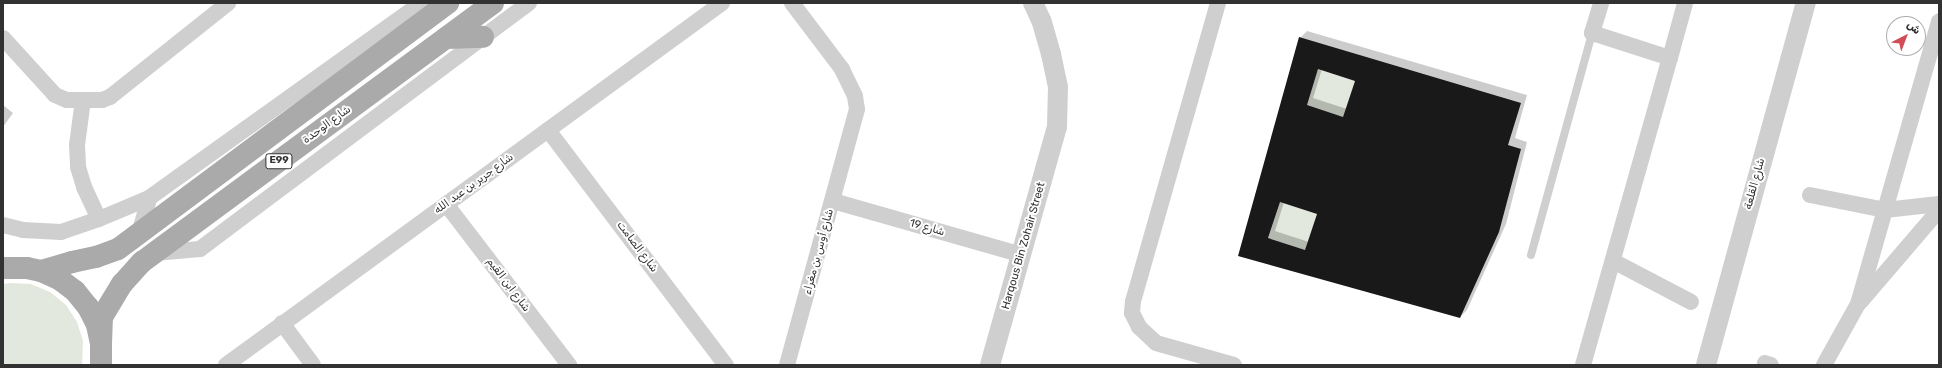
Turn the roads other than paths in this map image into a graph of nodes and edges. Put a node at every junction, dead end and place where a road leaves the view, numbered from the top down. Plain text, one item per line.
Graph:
1 (228, 3) edge
2 (421, 3) edge
3 (448, 3) edge
4 (493, 3) edge
5 (529, 3) edge
6 (722, 3) edge
7 (792, 3) edge
8 (1033, 3) edge
9 (1218, 3) edge
10 (1601, 3) edge
11 (1685, 3) edge
12 (1806, 3) edge
13 (1939, 21) edge
14 (1592, 33) junction
15 (483, 37) junction
16 (3, 38) edge
17 (446, 38) junction
18 (1670, 58) junction
19 (83, 100) junction
20 (548, 130) junction
21 (1810, 195) dead end
22 (149, 198) junction
23 (833, 201) junction
24 (446, 204) junction
25 (1939, 204) edge
26 (1885, 210) junction
27 (1939, 210) edge
28 (99, 219) junction
29 (3, 225) edge
30 (139, 234) junction
31 (155, 253) junction
32 (1022, 255) junction
33 (1531, 255) dead end
34 (1613, 261) junction
35 (3, 268) edge
36 (41, 271) junction
37 (1691, 302) dead end
38 (1858, 304) junction
39 (282, 324) junction
40 (101, 355) edge
41 (226, 365) edge
42 (313, 365) edge
43 (569, 365) edge
44 (726, 365) edge
45 (787, 365) edge
46 (990, 365) edge
47 (1234, 365) edge
48 (1583, 365) edge
49 (1706, 365) edge
50 (1824, 365) edge

1 - 19 street
2 - 22 street
3 - 30 main road, E99
4 - 17 main road, شارع الوحدة / E99
5 - 15 street
6 - 20 street, شارع جرير بن عبد الله
7 - 23 street, شارع أوس بن مغراء
8 - 32 street, Harqous Bin Zohair Street
9 - 47 street
10 - 14 street
11 - 18 street
12 - 49 street, شارع القلعة
13 - 26 street
14 - 18 street
14 - 33 lane
15 - 17 main road
15 - 31 street
16 - 19 street
17 - 31 main road, شارع الوحدة / E99
18 - 34 street
19 - 28 street
20 - 24 street, شارع جرير بن عبد الله
20 - 44 street, شارع الصامت
21 - 26 street
22 - 28 street
22 - 30 street
23 - 32 street, شارع 19
23 - 45 street, شارع أوس بن مغراء
24 - 39 street, شارع جرير بن عبد الله
24 - 43 street, شارع ابن القيم
25 - 26 street
26 - 38 street
27 - 38 street
28 - 29 street
30 - 36 main road, E99
31 - 40 main road, شارع الوحدة / E99
32 - 46 street, Harqous Bin Zohair Street
34 - 37 street
34 - 48 street
35 - 36 main road
36 - 40 main road
38 - 50 street
39 - 41 street, شارع جرير بن عبد الله
39 - 42 street

